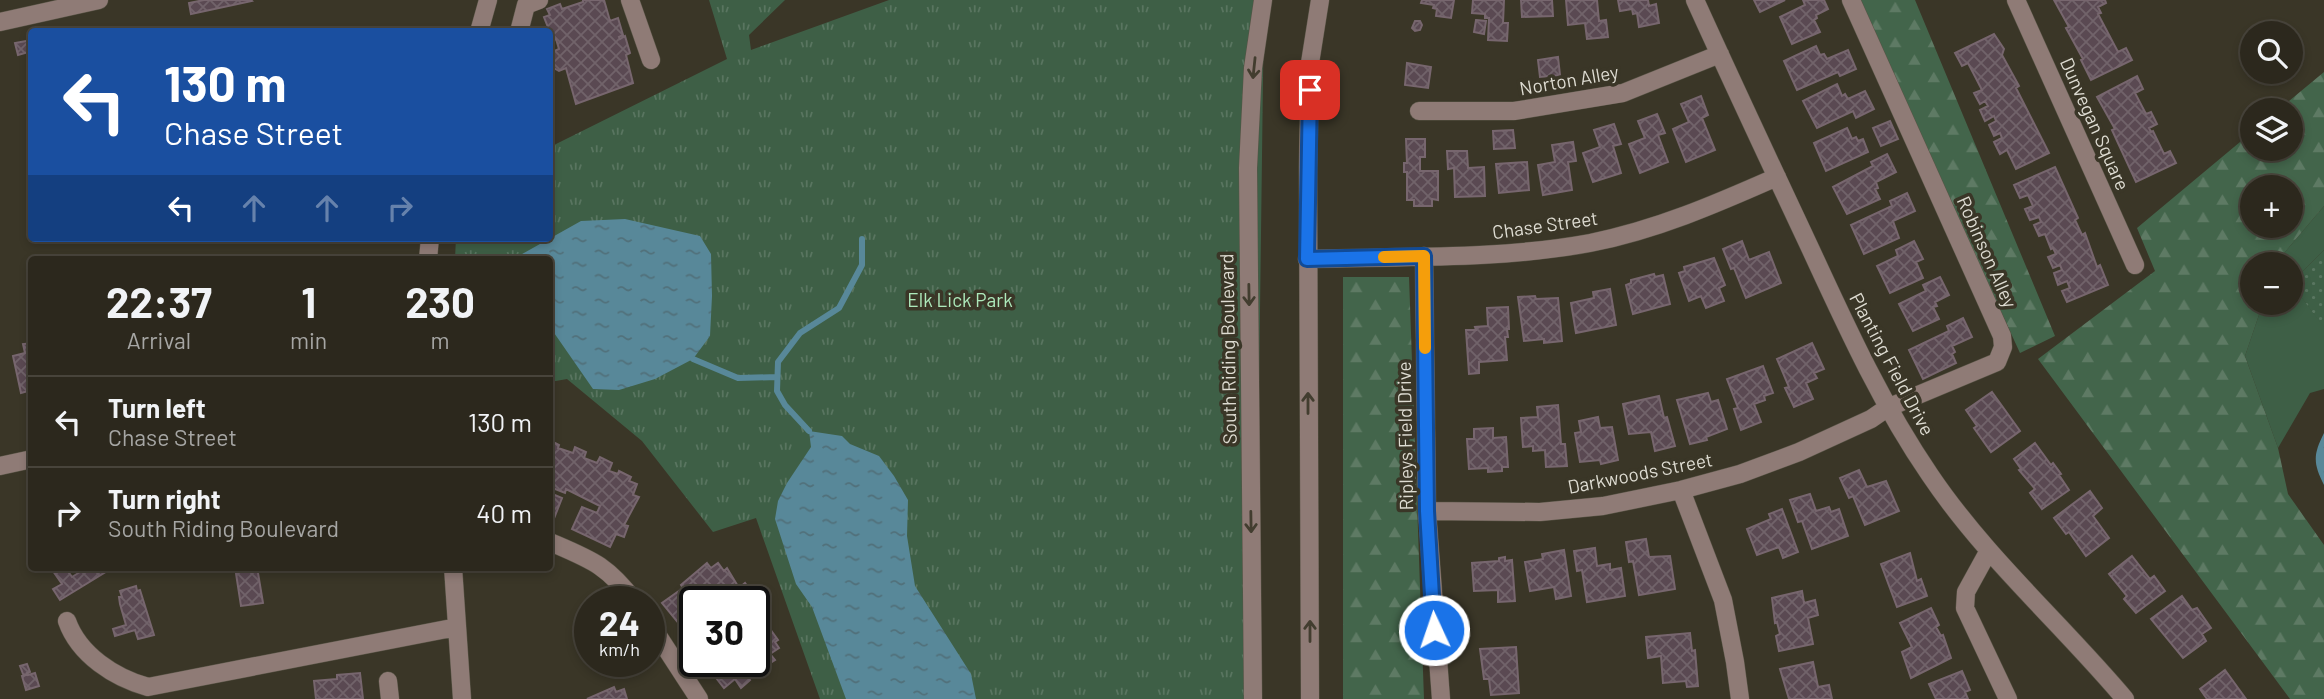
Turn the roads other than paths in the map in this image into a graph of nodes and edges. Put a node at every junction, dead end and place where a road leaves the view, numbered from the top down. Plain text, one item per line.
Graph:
1 (99, 0) edge
2 (488, 0) edge
3 (539, 0) edge
4 (630, 0) edge
5 (1263, 0) edge
6 (1320, 0) edge
7 (1695, 0) edge
8 (1851, 0) edge
9 (2016, 0) edge
10 (0, 22) edge
11 (481, 28) edge
12 (520, 28) edge
13 (1720, 54) junction
14 (651, 60) dead end
15 (1419, 111) dead end
16 (1777, 177) junction
17 (1424, 256) junction
18 (1307, 259) junction
19 (2135, 265) dead end
20 (1888, 408) junction
21 (28, 460) edge
22 (0, 466) edge
23 (1681, 491) junction
24 (1427, 511) junction
25 (553, 543) edge
26 (1988, 552) junction
27 (453, 571) edge
28 (623, 586) edge
29 (67, 621) dead end
30 (457, 627) junction
31 (665, 647) edge
32 (148, 687) junction
33 (132, 699) edge
34 (463, 699) edge
35 (699, 699) edge
36 (1253, 699) edge
37 (1310, 699) edge
38 (1441, 699) edge
39 (1740, 699) edge
40 (2008, 699) edge
41 (2125, 699) edge

1 - 10 street
2 - 11 street
3 - 12 street
4 - 14 street
5 -> 36 street, South Riding Boulevard
6 - 18 street
7 - 13 street, Planting Field Drive
8 - 20 street, Robinson Alley
9 - 19 street, Dunvegan Square
13 - 15 street, Norton Alley
13 - 16 street, Planting Field Drive
16 - 17 street, Chase Street
16 - 20 street, Planting Field Drive
17 - 18 street, Chase Street
17 - 24 street, Ripleys Field Drive
37 -> 18 street
20 - 23 street, Darkwoods Street
20 - 26 street, Planting Field Drive
21 - 22 street
23 - 24 street, Darkwoods Street
23 - 39 street
24 - 38 street, Ripleys Field Drive
25 - 28 street
26 - 40 street
26 - 41 street, Planting Field Drive
27 - 30 street
29 - 32 street
30 - 32 street
30 - 34 street
31 - 35 street
32 - 33 street

